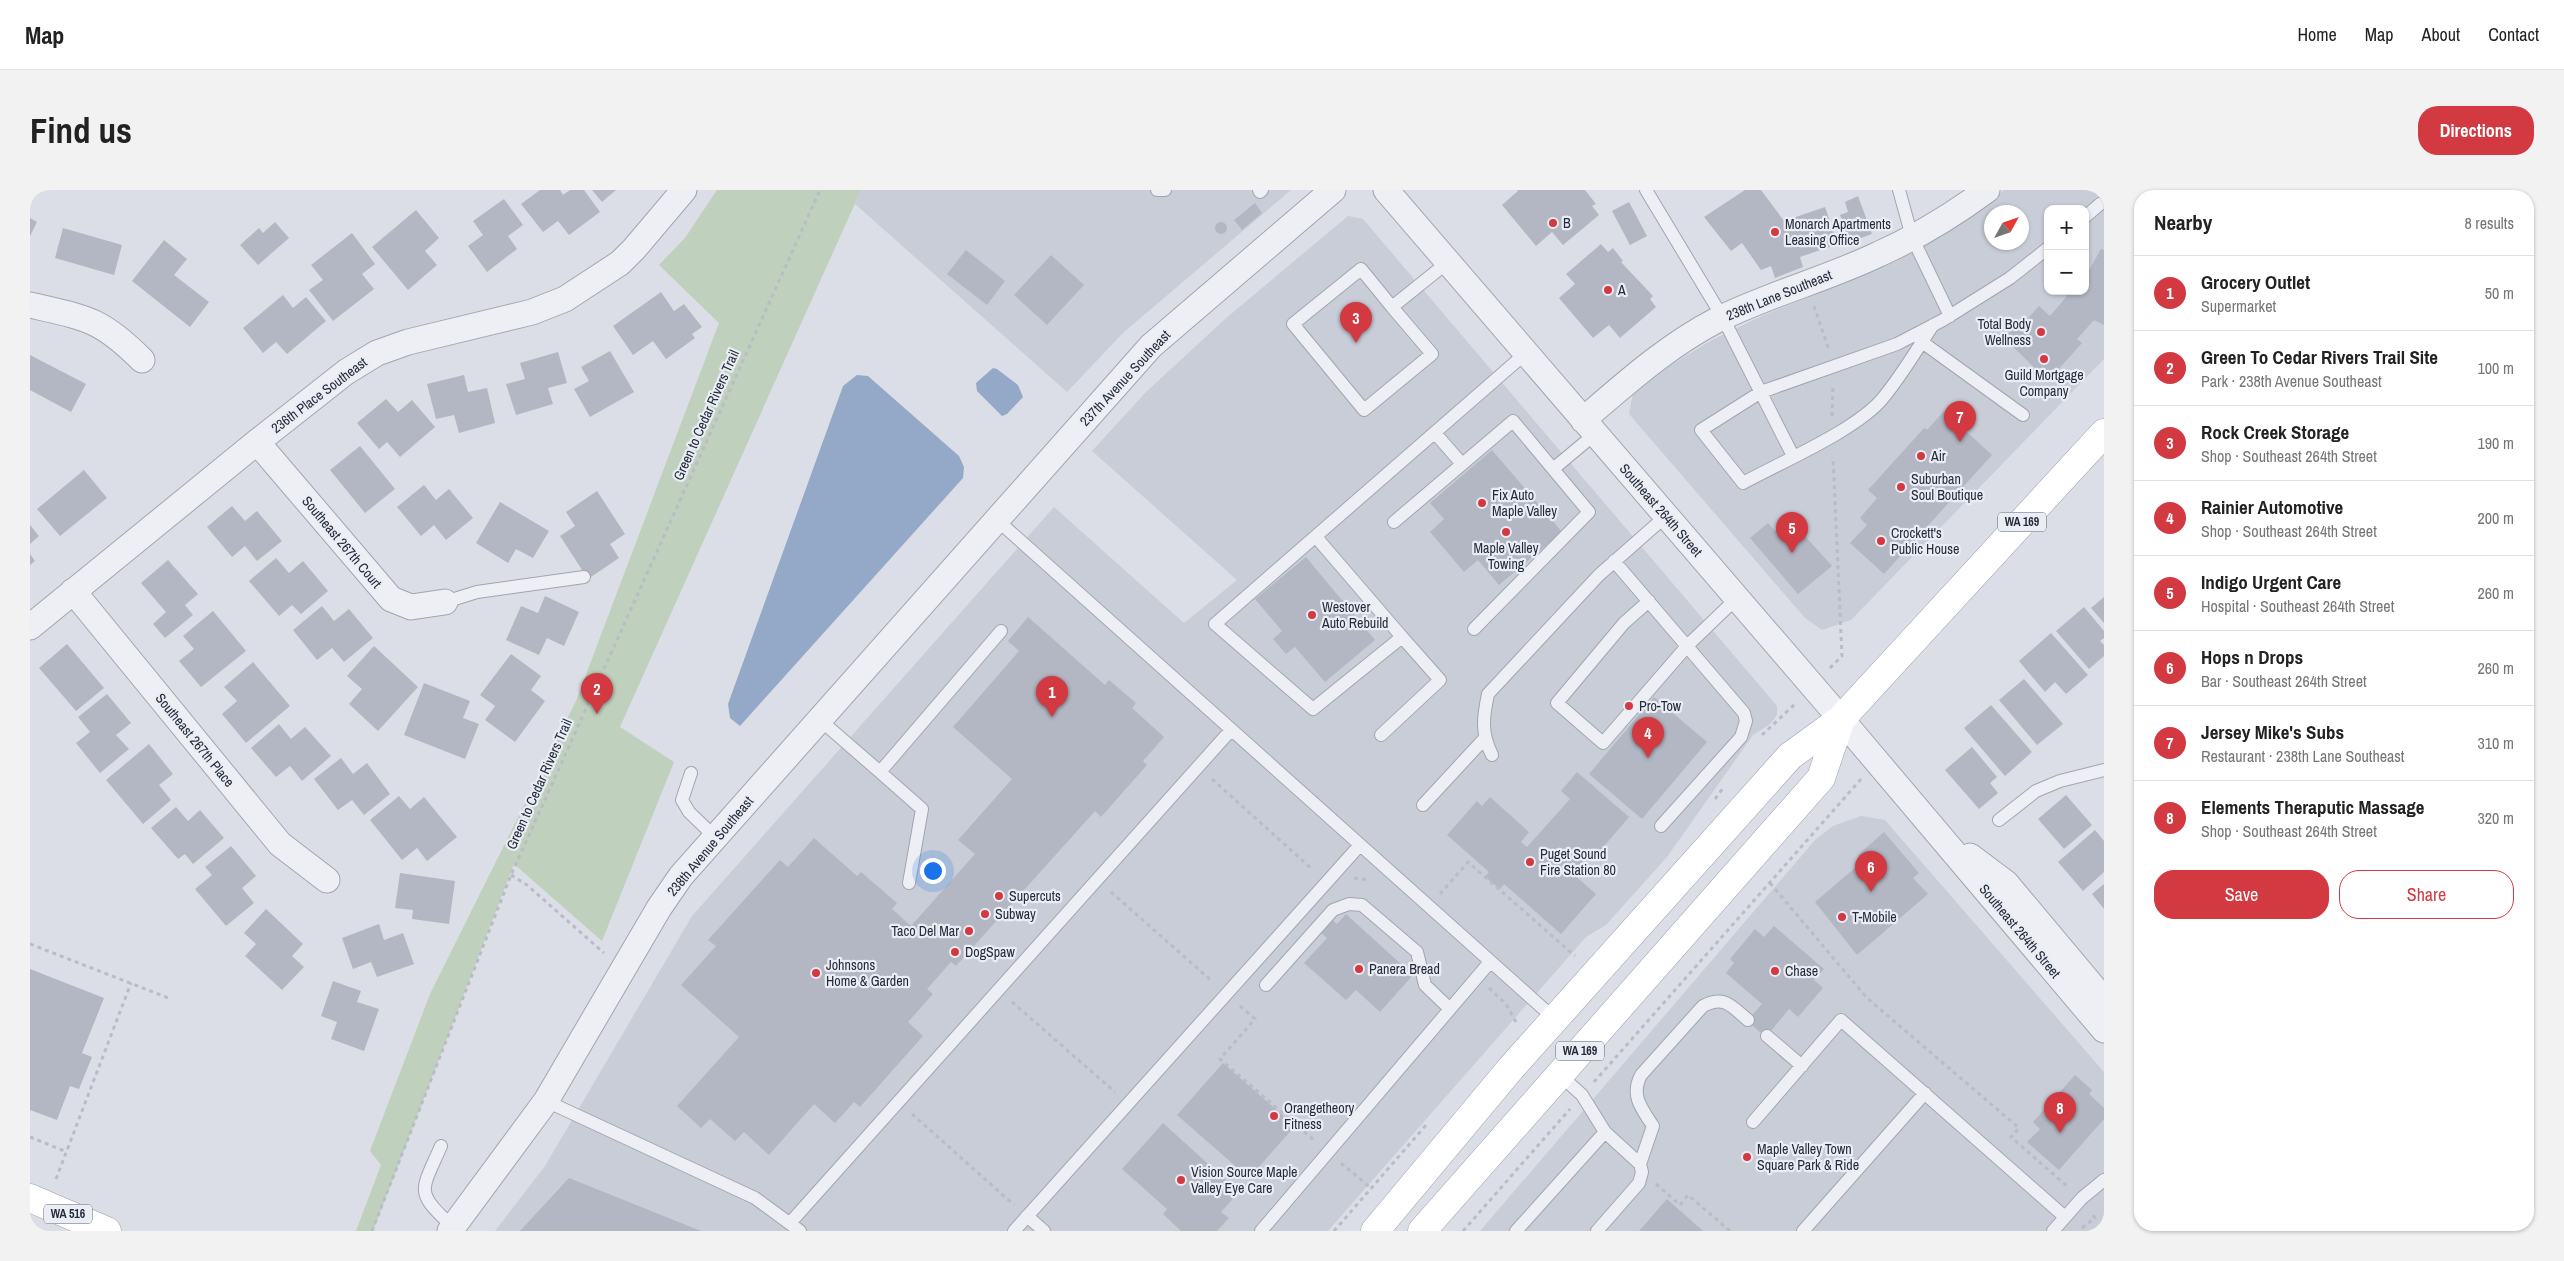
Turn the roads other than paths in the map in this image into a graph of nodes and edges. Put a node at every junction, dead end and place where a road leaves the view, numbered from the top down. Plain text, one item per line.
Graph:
1 (684, 190) edge
2 (1157, 190) edge
3 (1165, 190) edge
4 (1333, 190) edge
5 (1386, 190) edge
6 (1646, 190) edge
7 (1899, 190) edge
8 (1987, 190) edge
9 (2100, 204) dead end
10 (2089, 214) edge
11 (1912, 237) junction
12 (2045, 250) edge
13 (1448, 262) junction
14 (30, 305) edge
15 (1392, 307) junction
16 (1950, 316) junction
17 (1723, 318) junction
18 (1933, 325) junction
19 (1922, 342) junction
20 (1526, 353) junction
21 (142, 360) dead end
22 (1761, 392) junction
23 (2023, 415) dead end
24 (1589, 427) junction
25 (1434, 433) junction
26 (2104, 433) edge
27 (257, 442) junction
28 (1794, 456) junction
29 (1462, 464) junction
30 (1553, 469) junction
31 (1666, 516) junction
32 (996, 519) junction
33 (1394, 522) dead end
34 (1316, 537) junction
35 (1614, 561) junction
36 (584, 577) dead end
37 (73, 591) junction
38 (1737, 598) junction
39 (1649, 601) junction
40 (445, 602) joint
41 (30, 627) edge
42 (1474, 629) dead end
43 (1001, 631) dead end
44 (1402, 637) junction
45 (1688, 646) junction
46 (819, 719) junction
47 (1841, 719) junction
48 (1231, 730) junction
49 (1381, 735) dead end
50 (1484, 739) junction
51 (1492, 755) dead end
52 (2104, 770) edge
53 (880, 772) junction
54 (691, 773) dead end
55 (1423, 805) dead end
56 (1999, 820) dead end
57 (1661, 826) dead end
58 (1936, 831) junction
59 (716, 837) junction
60 (1360, 844) junction
61 (327, 880) dead end
62 (909, 883) dead end
63 (1490, 962) junction
64 (1266, 985) dead end
65 (2104, 1000) edge
66 (1450, 1009) junction
67 (1556, 1020) junction
68 (1748, 1020) dead end
69 (2104, 1030) edge
70 (1766, 1036) dead end
71 (1802, 1066) junction
72 (1560, 1074) junction
73 (1924, 1093) junction
74 (546, 1101) junction
75 (1753, 1122) dead end
76 (1461, 1130) junction
77 (1605, 1132) junction
78 (441, 1146) dead end
79 (1641, 1168) junction
80 (2104, 1180) edge
81 (30, 1198) edge
82 (1027, 1216) junction
83 (2065, 1217) junction
84 (795, 1227) edge
85 (451, 1229) edge
86 (107, 1231) edge
87 (1014, 1231) edge
88 (1044, 1231) edge
89 (1262, 1231) edge
90 (1375, 1231) edge
91 (1399, 1231) edge
92 (1422, 1231) edge
93 (1516, 1231) edge
94 (1597, 1231) edge
95 (1803, 1231) edge
96 (2053, 1231) edge

1 - 27 street, 236th Place Southeast
2 - 3 lane
4 - 32 street, 237th Avenue Southeast
5 - 13 street, Southeast 264th Street
6 - 17 lane
7 - 11 lane
8 - 11 street, 238th Lane Southeast
9 - 10 lane
11 - 16 lane
11 - 17 street, 238th Lane Southeast
12 - 16 lane
13 - 15 lane
13 - 20 street, Southeast 264th Street
14 - 21 street
15 - 15 lane
16 - 18 lane
17 - 22 lane
17 - 24 street, 238th Lane Southeast
18 - 19 lane
18 - 22 lane
19 - 23 lane
19 - 28 lane
20 - 24 street, Southeast 264th Street
20 - 25 lane
22 - 28 lane
22 - 28 lane
24 - 30 lane
24 - 31 street, Southeast 264th Street
25 - 29 lane
25 - 34 lane
26 - 47 main road, WA 169
27 - 37 street, 236th Place Southeast
27 - 40 street, Southeast 267th Court
29 - 30 lane
29 - 33 lane
30 - 42 lane
31 - 35 lane
31 - 38 street, Southeast 264th Street
32 - 46 street, 238th Avenue Southeast
32 - 48 lane
34 - 44 lane
34 - 44 lane
35 - 39 lane
35 - 50 lane
36 - 40 lane
37 - 41 street, 236th Place Southeast
37 - 61 street, Southeast 267th Place
38 - 45 lane
38 - 47 street, Southeast 264th Street
39 - 45 lane
39 - 45 lane
43 - 53 lane
44 - 49 lane
45 - 57 lane
46 - 53 lane
46 - 59 street, 238th Avenue Southeast
47 - 58 street, Southeast 264th Street
47 - 67 main road, WA 169
47 - 72 main road, WA 169
48 - 60 lane
48 - 84 lane
50 - 51 lane
50 - 55 lane
52 - 56 lane
53 - 62 lane
54 - 59 lane
58 - 65 street, Southeast 264th Street
58 - 69 street, Southeast 264th Street
59 - 74 street, 238th Avenue Southeast
60 - 63 lane
60 - 82 lane
63 - 66 lane
63 - 67 lane
64 - 66 lane
66 - 89 lane
67 - 76 main road, WA 169
68 - 79 lane
70 - 71 lane
71 - 73 lane
71 - 75 lane
72 - 77 lane
72 - 92 main road, WA 169
73 - 83 lane
73 - 95 lane
74 - 84 lane
74 - 85 street, 238th Avenue Southeast
76 - 90 main road, WA 169
76 - 91 main road
77 - 79 lane
77 - 93 lane
78 - 85 lane
79 - 94 lane
80 - 83 lane
81 - 86 main road, WA 516
82 - 87 lane
82 - 88 lane
83 - 96 lane

